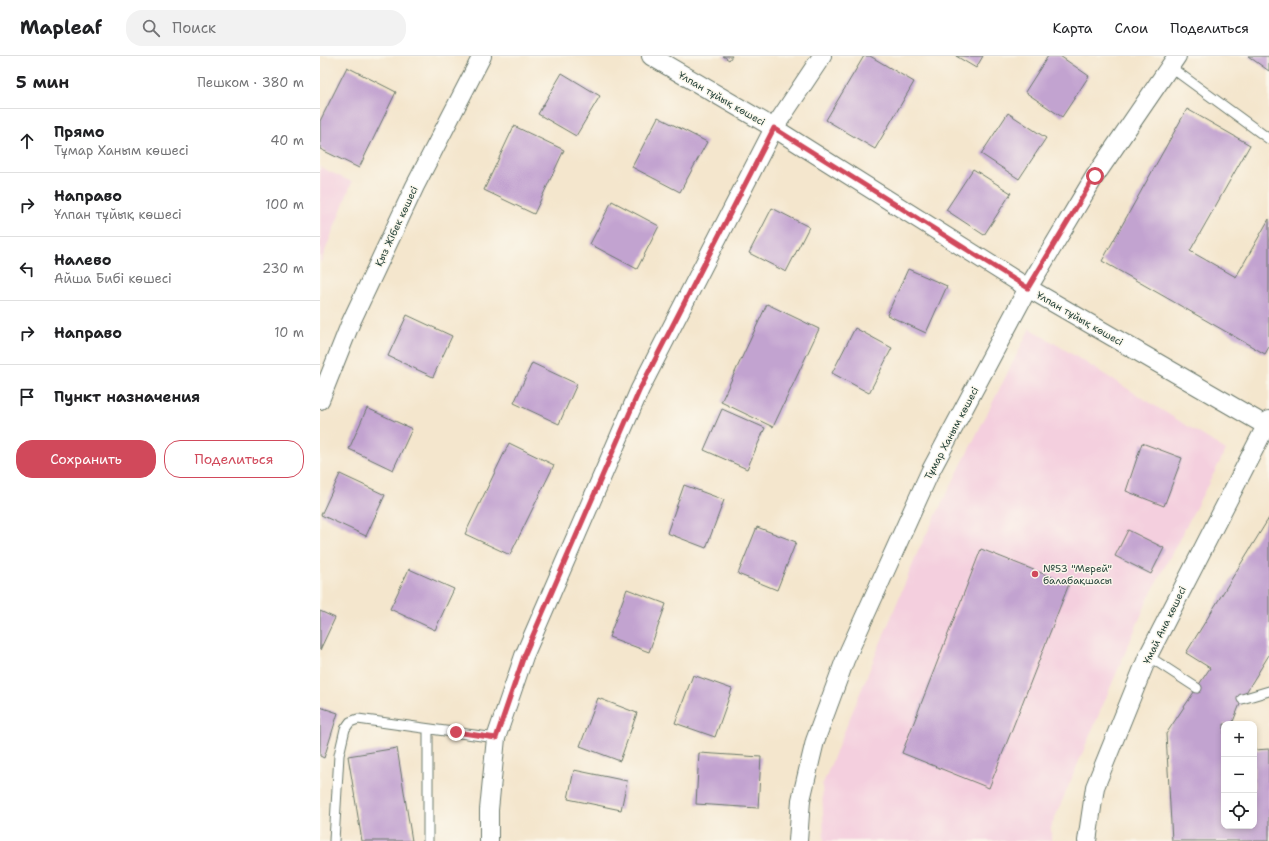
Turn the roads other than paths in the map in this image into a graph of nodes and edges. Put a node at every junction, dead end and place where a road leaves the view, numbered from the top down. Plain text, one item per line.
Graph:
1 (482, 56) edge
2 (651, 56) edge
3 (822, 56) edge
4 (1173, 61) edge
5 (774, 128) junction
6 (1269, 139) edge
7 (1028, 288) junction
8 (320, 400) edge
9 (1267, 423) edge
10 (1148, 656) junction
11 (1196, 688) dead end
12 (1269, 691) edge
13 (1242, 699) dead end
14 (428, 729) junction
15 (496, 738) junction
16 (334, 841) edge
17 (428, 841) edge
18 (489, 841) edge
19 (798, 841) edge
20 (1087, 841) edge

1 - 8 street, Қыз Жібек көшесі
2 - 5 street, Ұлпан тұйық көшесі
3 - 5 street
4 - 6 lane
4 - 7 street, Тұмар Ханым көшесі
5 - 7 street, Ұлпан тұйық көшесі
5 - 15 street
7 - 9 street, Ұлпан тұйық көшесі
7 - 19 street, Тұмар Ханым көшесі
9 - 10 street, Ұмай Ана көшесі
10 - 11 lane
10 - 20 street, Ұмай Ана көшесі
12 - 13 lane
14 - 15 lane
14 - 16 lane
14 - 17 lane
15 - 18 street

